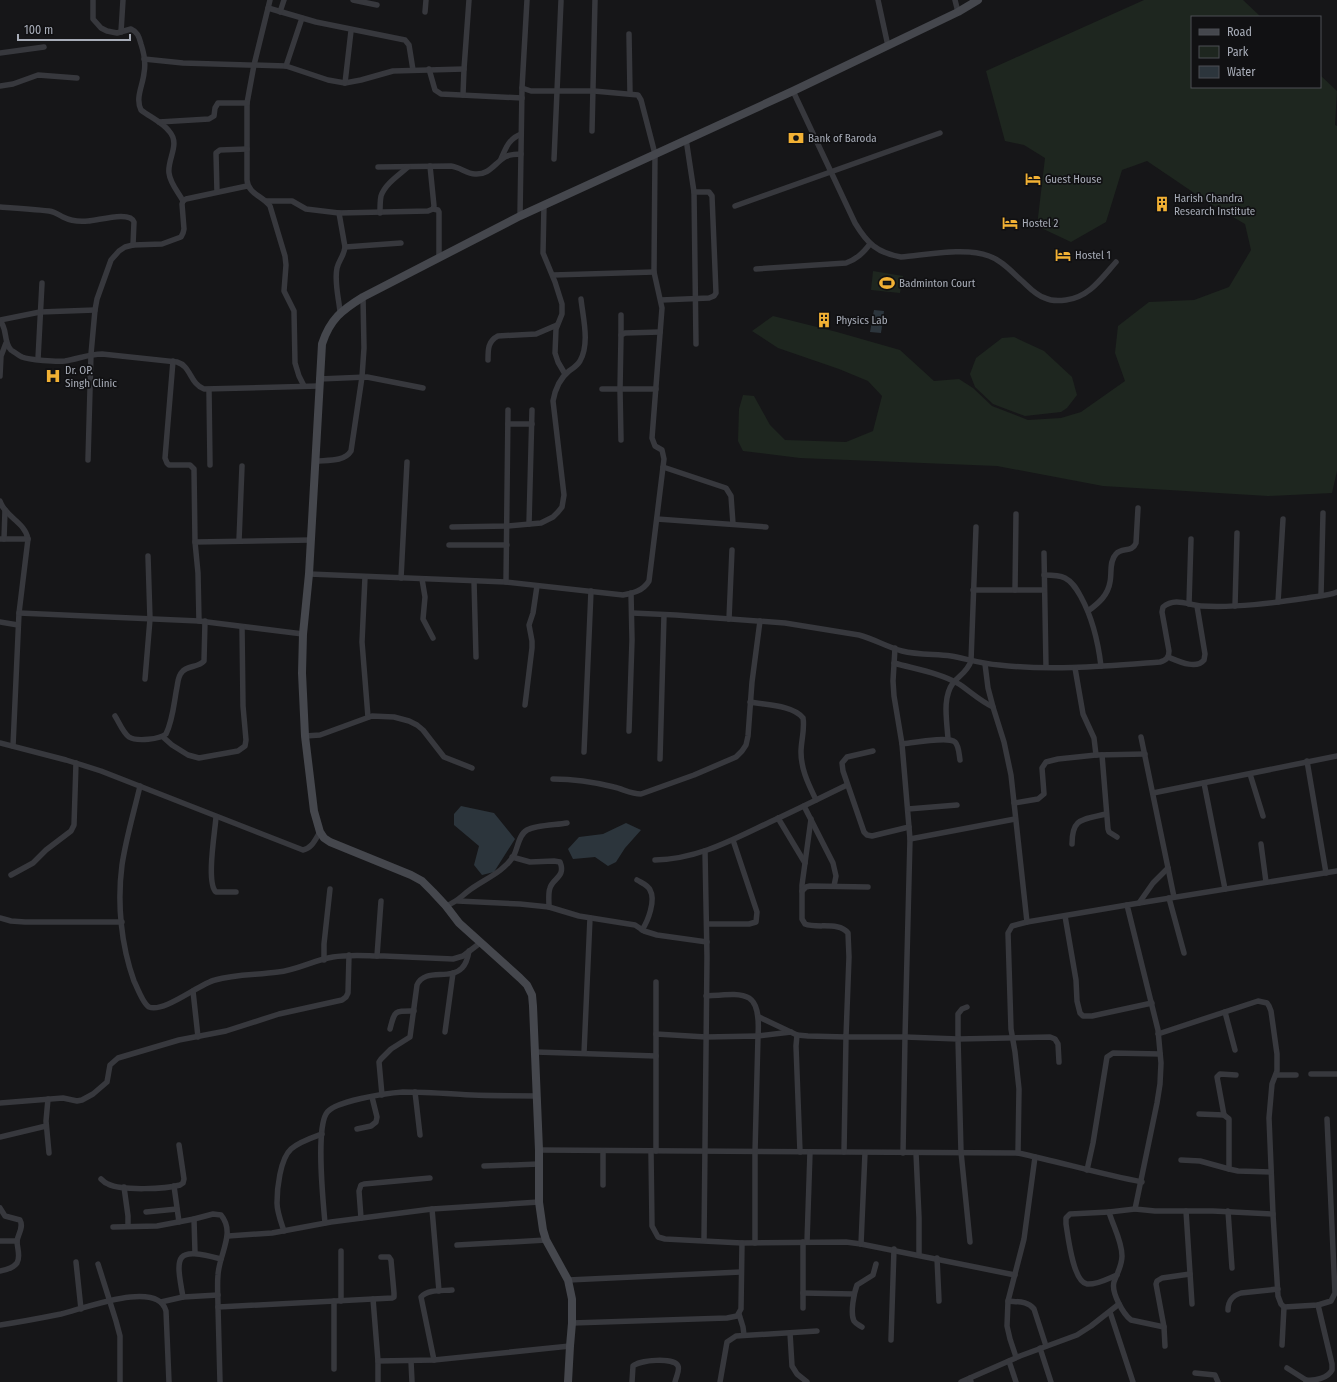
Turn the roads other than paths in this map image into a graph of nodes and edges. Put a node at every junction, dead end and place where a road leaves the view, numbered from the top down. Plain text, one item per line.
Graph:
1 (93, 0) edge
2 (123, 0) edge
3 (270, 0) edge
4 (284, 0) edge
5 (353, 0) edge
6 (426, 0) edge
7 (469, 0) edge
8 (526, 0) edge
9 (595, 0) edge
10 (878, 0) edge
11 (955, 0) edge
12 (978, 0) edge
13 (561, 1) dead end
14 (377, 5) dead end
15 (268, 8) junction
16 (280, 12) junction
17 (425, 12) dead end
18 (958, 12) junction
19 (302, 18) junction
20 (351, 31) junction
21 (121, 32) junction
22 (629, 34) dead end
23 (888, 46) junction
24 (44, 47) dead end
25 (0, 53) edge
26 (144, 59) junction
27 (254, 65) junction
28 (286, 66) junction
29 (429, 69) junction
30 (464, 69) junction
31 (413, 70) junction
32 (77, 78) dead end
33 (344, 82) junction
34 (0, 86) edge
35 (522, 88) junction
36 (558, 91) junction
37 (792, 91) junction
38 (594, 92) junction
39 (630, 93) junction
40 (463, 95) junction
41 (522, 98) junction
42 (247, 103) junction
43 (159, 122) junction
44 (592, 131) dead end
45 (940, 133) dead end
46 (521, 134) junction
47 (686, 139) junction
48 (247, 148) junction
49 (521, 154) junction
50 (655, 154) junction
51 (554, 159) dead end
52 (501, 160) junction
53 (408, 166) junction
54 (430, 166) junction
55 (378, 167) dead end
56 (831, 172) junction
57 (247, 186) junction
58 (217, 192) junction
59 (694, 192) junction
60 (183, 201) junction
61 (266, 201) junction
62 (544, 205) junction
63 (735, 206) dead end
64 (0, 207) edge
65 (433, 209) junction
66 (380, 212) junction
67 (339, 213) junction
68 (520, 216) junction
69 (401, 243) dead end
70 (870, 244) junction
71 (133, 245) junction
72 (345, 247) junction
73 (440, 258) junction
74 (1116, 262) dead end
75 (756, 269) dead end
76 (654, 272) junction
77 (553, 275) junction
78 (42, 283) dead end
79 (363, 297) junction
80 (696, 298) junction
81 (582, 299) dead end
82 (661, 300) junction
83 (95, 310) junction
84 (40, 312) junction
85 (340, 312) junction
86 (621, 315) dead end
87 (0, 321) edge
88 (558, 325) junction
89 (660, 332) junction
90 (621, 335) junction
91 (6, 343) junction
92 (696, 344) dead end
93 (91, 354) junction
94 (1, 356) edge
95 (38, 359) junction
96 (488, 360) dead end
97 (173, 361) junction
98 (565, 374) junction
99 (0, 376) edge
100 (362, 377) junction
101 (319, 383) junction
102 (304, 386) junction
103 (423, 388) dead end
104 (602, 389) dead end
105 (656, 389) junction
106 (210, 390) junction
107 (620, 390) junction
108 (508, 410) dead end
109 (532, 410) dead end
110 (508, 424) junction
111 (532, 424) junction
112 (620, 440) dead end
113 (88, 460) dead end
114 (316, 461) junction
115 (407, 462) dead end
116 (210, 465) dead end
117 (242, 466) dead end
118 (663, 467) junction
119 (0, 501) edge
120 (1138, 508) dead end
121 (5, 510) junction
122 (1323, 513) dead end
123 (1016, 514) dead end
124 (657, 519) junction
125 (1283, 519) dead end
126 (529, 524) junction
127 (733, 524) junction
128 (452, 526) dead end
129 (507, 526) junction
130 (766, 527) dead end
131 (976, 527) dead end
132 (1237, 533) dead end
133 (2, 539) edge
134 (28, 539) junction
135 (1192, 539) dead end
136 (311, 540) junction
137 (239, 541) junction
138 (195, 542) junction
139 (449, 545) dead end
140 (507, 545) junction
141 (732, 550) dead end
142 (1044, 553) dead end
143 (148, 556) dead end
144 (309, 574) junction
145 (1044, 575) junction
146 (365, 577) junction
147 (402, 578) junction
148 (422, 579) junction
149 (474, 581) junction
150 (506, 582) junction
151 (537, 586) junction
152 (974, 590) junction
153 (1015, 590) junction
154 (1044, 590) junction
155 (591, 591) junction
156 (1337, 592) edge
157 (631, 594) junction
158 (1321, 596) junction
159 (1278, 602) junction
160 (1189, 604) junction
161 (1197, 606) junction
162 (1236, 606) junction
163 (1088, 611) junction
164 (19, 613) junction
165 (632, 613) junction
166 (664, 614) junction
167 (150, 619) junction
168 (729, 619) junction
169 (202, 621) junction
170 (760, 621) junction
171 (0, 622) edge
172 (18, 625) junction
173 (242, 627) junction
174 (304, 634) junction
175 (434, 638) dead end
176 (895, 648) junction
177 (476, 656) dead end
178 (1168, 657) junction
179 (971, 661) junction
180 (894, 663) junction
181 (985, 664) junction
182 (1100, 666) junction
183 (1046, 667) junction
184 (1075, 668) junction
185 (145, 679) dead end
186 (954, 682) junction
187 (750, 702) junction
188 (525, 704) dead end
189 (993, 707) junction
190 (115, 716) dead end
191 (368, 717) junction
192 (629, 731) dead end
193 (305, 736) junction
194 (162, 737) junction
195 (1141, 737) dead end
196 (948, 739) junction
197 (0, 743) edge
198 (902, 744) junction
199 (13, 746) junction
200 (872, 751) dead end
201 (584, 752) dead end
202 (1145, 754) junction
203 (1099, 755) junction
204 (1337, 756) edge
205 (660, 759) dead end
206 (960, 760) dead end
207 (1307, 761) junction
208 (76, 763) junction
209 (472, 768) dead end
210 (1250, 774) junction
211 (554, 779) dead end
212 (1204, 783) junction
213 (847, 785) junction
214 (140, 786) junction
215 (1153, 793) junction
216 (816, 800) junction
217 (1014, 803) junction
218 (956, 805) dead end
219 (804, 806) junction
220 (908, 809) junction
221 (1106, 814) junction
222 (1263, 816) dead end
223 (216, 817) junction
224 (778, 818) junction
225 (811, 819) junction
226 (1016, 819) junction
227 (567, 823) dead end
228 (909, 827) junction
229 (320, 832) junction
230 (1117, 837) dead end
231 (910, 839) junction
232 (733, 840) junction
233 (1072, 844) dead end
234 (1261, 844) dead end
235 (705, 851) junction
236 (512, 858) junction
237 (655, 860) dead end
238 (805, 863) junction
239 (1168, 868) junction
240 (1337, 871) edge
241 (1326, 872) junction
242 (11, 875) dead end
243 (637, 880) dead end
244 (1266, 882) junction
245 (834, 886) junction
246 (868, 887) dead end
247 (330, 889) dead end
248 (1225, 889) junction
249 (802, 891) junction
250 (236, 892) dead end
251 (1172, 898) junction
252 (380, 901) dead end
253 (458, 901) junction
254 (1139, 903) junction
255 (1127, 905) junction
256 (446, 906) junction
257 (549, 907) junction
258 (1065, 916) junction
259 (0, 918) edge
260 (590, 918) junction
261 (122, 922) junction
262 (1027, 922) junction
263 (707, 924) junction
264 (642, 930) junction
265 (707, 942) junction
266 (480, 943) junction
267 (470, 951) junction
268 (1184, 953) dead end
269 (349, 955) junction
270 (377, 956) junction
271 (324, 960) junction
272 (453, 973) junction
273 (656, 982) dead end
274 (193, 991) junction
275 (706, 996) junction
276 (1152, 1004) junction
277 (967, 1007) dead end
278 (414, 1011) junction
279 (1225, 1012) junction
280 (759, 1017) junction
281 (390, 1029) dead end
282 (445, 1032) dead end
283 (791, 1032) junction
284 (1158, 1032) junction
285 (656, 1034) junction
286 (797, 1035) junction
287 (758, 1036) junction
288 (198, 1037) junction
289 (706, 1037) junction
290 (846, 1037) junction
291 (904, 1037) junction
292 (1012, 1037) junction
293 (958, 1039) junction
294 (1235, 1050) dead end
295 (536, 1052) junction
296 (584, 1053) junction
297 (1160, 1054) junction
298 (656, 1056) junction
299 (1059, 1062) dead end
300 (1311, 1074) dead end
301 (1337, 1074) edge
302 (1236, 1075) dead end
303 (1276, 1075) junction
304 (1296, 1075) dead end
305 (415, 1092) junction
306 (382, 1095) junction
307 (537, 1096) junction
308 (372, 1097) junction
309 (48, 1099) junction
310 (0, 1103) edge
311 (1199, 1114) dead end
312 (1224, 1115) junction
313 (1327, 1119) dead end
314 (46, 1126) junction
315 (357, 1129) dead end
316 (322, 1134) junction
317 (420, 1135) dead end
318 (0, 1137) edge
319 (179, 1145) dead end
320 (539, 1150) junction
321 (603, 1151) junction
322 (653, 1151) junction
323 (704, 1151) junction
324 (755, 1152) junction
325 (800, 1152) junction
326 (810, 1152) junction
327 (844, 1152) junction
328 (961, 1152) junction
329 (49, 1153) dead end
330 (865, 1153) junction
331 (903, 1153) junction
332 (916, 1153) junction
333 (1018, 1153) junction
334 (1035, 1157) junction
335 (1182, 1160) dead end
336 (539, 1164) junction
337 (484, 1166) dead end
338 (1229, 1169) junction
339 (1087, 1170) junction
340 (1271, 1172) junction
341 (430, 1178) dead end
342 (101, 1179) dead end
343 (1142, 1182) junction
344 (603, 1185) dead end
345 (174, 1186) junction
346 (124, 1187) junction
347 (539, 1202) junction
348 (0, 1208) edge
349 (178, 1209) junction
350 (432, 1209) junction
351 (1135, 1209) junction
352 (1186, 1211) junction
353 (1228, 1211) junction
354 (146, 1212) dead end
355 (1109, 1212) junction
356 (1273, 1214) junction
357 (361, 1218) junction
358 (194, 1219) junction
359 (179, 1222) junction
360 (325, 1223) junction
361 (128, 1226) junction
362 (114, 1227) dead end
363 (1335, 1227) edge
364 (284, 1231) junction
365 (228, 1236) junction
366 (546, 1240) junction
367 (704, 1240) junction
368 (0, 1241) edge
369 (17, 1242) junction
370 (805, 1242) junction
371 (970, 1242) dead end
372 (742, 1243) junction
373 (755, 1243) junction
374 (861, 1244) junction
375 (457, 1245) dead end
376 (894, 1249) junction
377 (341, 1251) dead end
378 (195, 1253) junction
379 (919, 1254) junction
380 (381, 1257) dead end
381 (937, 1258) junction
382 (220, 1259) junction
383 (76, 1262) dead end
384 (98, 1264) dead end
385 (876, 1264) dead end
386 (1232, 1268) dead end
387 (0, 1271) edge
388 (741, 1272) junction
389 (1190, 1274) junction
390 (1016, 1275) junction
391 (1117, 1275) junction
392 (568, 1280) junction
393 (1278, 1289) junction
394 (452, 1290) dead end
395 (439, 1291) junction
396 (803, 1293) junction
397 (854, 1294) junction
398 (218, 1295) junction
399 (183, 1297) junction
400 (373, 1299) junction
401 (110, 1301) junction
402 (334, 1301) junction
403 (341, 1301) junction
404 (940, 1301) dead end
405 (1008, 1301) junction
406 (161, 1302) junction
407 (1119, 1304) junction
408 (1192, 1304) dead end
409 (1318, 1305) junction
410 (218, 1307) junction
411 (1284, 1307) junction
412 (803, 1308) dead end
413 (81, 1309) junction
414 (1228, 1310) dead end
415 (1110, 1312) junction
416 (739, 1314) junction
417 (572, 1323) junction
418 (0, 1325) edge
419 (862, 1327) dead end
420 (1164, 1327) junction
421 (817, 1331) dead end
422 (790, 1333) junction
423 (744, 1335) junction
424 (891, 1340) dead end
425 (1282, 1345) dead end
426 (570, 1346) junction
427 (1165, 1346) dead end
428 (1043, 1347) junction
429 (1016, 1357) junction
430 (434, 1360) junction
431 (412, 1361) junction
432 (1009, 1361) junction
433 (378, 1362) junction
434 (1287, 1368) dead end
435 (334, 1369) dead end
436 (1195, 1373) dead end
437 (971, 1380) edge
438 (1306, 1381) edge
439 (120, 1382) edge
440 (169, 1382) edge
441 (220, 1382) edge
442 (378, 1382) edge
443 (412, 1382) edge
444 (568, 1382) edge
445 (632, 1382) edge
446 (675, 1382) edge
447 (720, 1382) edge
448 (807, 1382) edge
449 (961, 1382) edge
450 (1016, 1382) edge
451 (1051, 1382) edge
452 (1133, 1382) edge
453 (1218, 1382) edge

1 - 21 street
2 - 21 street
3 - 15 street
4 - 16 street
5 - 14 street
6 - 17 street
7 - 30 street
8 - 35 street
9 - 38 street
10 - 23 street
11 - 18 street
12 - 18 street
13 - 36 street
15 - 16 street
15 - 27 street
16 - 19 street
18 - 23 street
19 - 20 street
19 - 28 street
20 - 31 street
20 - 33 street
21 - 26 street
22 - 39 street
23 - 37 street
24 - 25 street
26 - 27 street
26 - 43 street
27 - 28 street
27 - 42 street
28 - 33 street
29 - 30 street
29 - 31 street
29 - 40 street
30 - 40 street
31 - 33 street
32 - 34 street
35 - 36 street
35 - 41 street
36 - 38 street
36 - 51 street
37 - 47 street
37 - 56 street
38 - 39 street
38 - 44 street
39 - 50 street
40 - 41 street
41 - 46 street
42 - 43 street
42 - 48 street
43 - 60 street
45 - 56 street
46 - 49 street
46 - 52 street
47 - 50 street
47 - 59 street
48 - 57 street
48 - 58 street
49 - 52 street
49 - 68 street
50 - 62 street
50 - 76 street
52 - 54 street
53 - 54 street
53 - 55 street
53 - 66 street
54 - 65 street
56 - 63 street
56 - 70 street
57 - 58 street
57 - 61 street
58 - 60 street
59 - 80 street
59 - 80 street
60 - 71 street
61 - 67 street
61 - 102 street
62 - 68 street
62 - 77 street
64 - 71 street
65 - 66 street
65 - 73 street
66 - 67 street
67 - 72 street
68 - 73 street
69 - 72 street
70 - 74 street
70 - 75 street
71 - 83 street
72 - 85 street
73 - 79 street
76 - 77 street
76 - 82 street
77 - 88 street
78 - 84 street
79 - 85 street
79 - 100 street
80 - 82 street
80 - 92 street
81 - 98 street
82 - 89 street
83 - 84 street
83 - 93 street
84 - 87 street
84 - 95 street
85 - 101 street
86 - 90 street
87 - 91 street
88 - 96 street
88 - 98 street
89 - 90 street
89 - 105 street
90 - 107 street
91 - 94 street
91 - 95 street
93 - 95 street
93 - 97 street
93 - 113 street
94 - 99 street
97 - 106 street
97 - 138 street
98 - 126 street
100 - 101 street
100 - 103 street
100 - 114 street
101 - 102 street
101 - 114 street
102 - 106 street
104 - 107 street
105 - 107 street
105 - 118 street
106 - 116 street
107 - 112 street
108 - 110 street
109 - 111 street
110 - 111 street
110 - 129 street
111 - 126 street
114 - 136 street
115 - 147 street
117 - 137 street
118 - 124 street
118 - 127 street
119 - 121 street
120 - 163 street
121 - 133 street
121 - 134 street
122 - 158 street
123 - 153 street
124 - 127 street
124 - 157 street
125 - 159 street
126 - 129 street
127 - 130 street
128 - 129 street
129 - 140 street
131 - 152 street
132 - 162 street
133 - 134 street
134 - 164 street
135 - 160 street
136 - 137 street
136 - 144 street
137 - 138 street
138 - 169 street
139 - 140 street
140 - 150 street
141 - 168 street
142 - 145 street
143 - 167 street
144 - 146 street
144 - 174 street
145 - 154 street
145 - 163 street
146 - 147 street
146 - 191 street
147 - 148 street
148 - 149 street
148 - 175 street
149 - 150 street
149 - 177 street
150 - 151 street
151 - 155 street
151 - 188 street
152 - 153 street
152 - 179 street
153 - 154 street
154 - 183 street
155 - 157 street
155 - 201 street
156 - 158 street
157 - 165 street
158 - 159 street
159 - 162 street
160 - 161 street
160 - 178 street
161 - 162 street
161 - 178 street
163 - 182 street
164 - 167 street
164 - 172 street
165 - 166 street
165 - 192 street
166 - 168 street
166 - 205 street
167 - 169 street
167 - 185 street
168 - 170 street
169 - 173 street
169 - 194 street
170 - 176 street
170 - 187 street
171 - 172 street
172 - 199 street
173 - 174 street
173 - 194 street
174 - 193 street
176 - 179 street
176 - 180 street
178 - 182 street
179 - 181 street
179 - 186 street
180 - 186 street
180 - 198 street
181 - 183 street
181 - 189 street
182 - 184 street
183 - 184 street
184 - 203 street
186 - 189 street
186 - 196 street
187 - 211 street
187 - 216 street
189 - 217 street
190 - 194 street
191 - 193 street
191 - 209 street
193 - 229 street
195 - 202 street
196 - 198 street
196 - 206 street
197 - 199 street
198 - 220 street
199 - 208 street
200 - 213 street
202 - 203 street
202 - 215 street
203 - 217 street
203 - 221 street
204 - 207 street
207 - 210 street
207 - 241 street
208 - 214 street
208 - 242 street
210 - 212 street
210 - 222 street
212 - 215 street
212 - 248 street
213 - 216 street
213 - 228 street
214 - 223 street
214 - 261 street
215 - 239 street
216 - 219 street
217 - 226 street
218 - 220 street
219 - 224 street
219 - 225 street
220 - 228 street
221 - 230 street
221 - 233 street
223 - 229 street
223 - 250 street
224 - 232 street
224 - 238 street
225 - 238 street
225 - 245 street
226 - 231 street
226 - 262 street
227 - 236 street
228 - 231 street
229 - 256 street
231 - 291 street
232 - 235 street
232 - 263 street
234 - 244 street
235 - 237 street
235 - 263 street
236 - 253 street
236 - 257 street
238 - 249 street
239 - 251 street
239 - 254 street
240 - 241 street
241 - 244 street
243 - 264 street
244 - 248 street
245 - 246 street
245 - 249 street
247 - 271 street
248 - 251 street
249 - 290 street
251 - 254 street
251 - 268 street
252 - 270 street
253 - 256 street
253 - 257 street
254 - 255 street
255 - 258 street
255 - 276 street
256 - 266 street
257 - 260 street
258 - 262 street
258 - 276 street
259 - 261 street
260 - 264 street
260 - 296 street
261 - 274 street
262 - 292 street
263 - 265 street
264 - 265 street
265 - 275 street
266 - 267 street
266 - 295 street
267 - 270 street
267 - 272 street
269 - 270 street
269 - 271 street
269 - 288 street
271 - 274 street
272 - 278 street
272 - 282 street
273 - 285 street
274 - 288 street
275 - 280 street
275 - 289 street
276 - 284 street
277 - 293 street
278 - 281 street
278 - 306 street
279 - 284 street
279 - 294 street
279 - 303 street
280 - 283 street
280 - 287 street
283 - 286 street
283 - 287 street
284 - 297 street
285 - 289 street
285 - 298 street
286 - 290 street
286 - 325 street
287 - 289 street
287 - 324 street
288 - 309 street
289 - 323 street
290 - 291 street
290 - 327 street
291 - 293 street
291 - 331 street
292 - 293 street
292 - 299 street
292 - 333 street
293 - 328 street
295 - 296 street
295 - 307 street
296 - 298 street
297 - 339 street
297 - 343 street
298 - 322 street
300 - 301 street
302 - 312 street
303 - 304 street
303 - 340 street
305 - 306 street
305 - 307 street
305 - 317 street
306 - 308 street
307 - 320 street
308 - 315 street
308 - 316 street
309 - 310 street
309 - 314 street
311 - 312 street
312 - 338 street
313 - 363 street
314 - 318 street
314 - 329 street
316 - 360 street
316 - 364 street
319 - 345 street
320 - 321 street
320 - 336 street
321 - 322 street
321 - 344 street
322 - 323 street
322 - 367 street
323 - 324 street
323 - 367 street
324 - 325 street
324 - 373 street
325 - 326 street
326 - 327 street
326 - 370 street
327 - 330 street
328 - 332 street
328 - 333 street
328 - 371 street
330 - 331 street
330 - 374 street
331 - 332 street
332 - 379 street
333 - 334 street
334 - 339 street
334 - 390 street
335 - 338 street
336 - 337 street
336 - 347 street
338 - 340 street
339 - 343 street
340 - 356 street
341 - 357 street
342 - 346 street
343 - 351 street
345 - 346 street
345 - 349 street
346 - 361 street
347 - 350 street
347 - 366 street
348 - 369 street
349 - 354 street
349 - 359 street
350 - 357 street
350 - 395 street
351 - 352 street
351 - 355 street
352 - 353 street
352 - 389 street
353 - 356 street
353 - 386 street
355 - 391 street
355 - 391 street
356 - 393 street
357 - 360 street
358 - 359 street
358 - 365 street
358 - 378 street
359 - 361 street
360 - 364 street
361 - 362 street
363 - 409 street
364 - 365 street
365 - 382 street
366 - 375 street
366 - 392 street
367 - 372 street
368 - 369 street
369 - 387 street
370 - 373 street
370 - 374 street
370 - 396 street
372 - 373 street
372 - 388 street
374 - 376 street
376 - 379 street
376 - 424 street
377 - 403 street
378 - 382 street
378 - 399 street
379 - 381 street
380 - 400 street
381 - 390 street
381 - 404 street
382 - 398 street
383 - 413 street
384 - 401 street
385 - 397 street
388 - 392 street
388 - 416 street
389 - 408 street
389 - 420 street
390 - 405 street
391 - 407 street
392 - 417 street
393 - 411 street
393 - 414 street
394 - 395 street
395 - 430 street
396 - 397 street
396 - 412 street
397 - 419 street
398 - 399 street
398 - 410 street
399 - 406 street
400 - 403 street
400 - 433 street
401 - 406 street
401 - 413 street
401 - 439 street
402 - 403 street
402 - 410 street
402 - 435 street
405 - 428 street
405 - 429 street
406 - 440 street
407 - 415 street
407 - 420 street
409 - 411 street
409 - 438 street
410 - 441 street
411 - 425 street
413 - 418 street
415 - 428 street
415 - 452 street
416 - 417 street
416 - 423 street
417 - 426 street
420 - 427 street
421 - 422 street
422 - 423 street
422 - 448 street
423 - 447 street
426 - 430 street
426 - 444 street
428 - 429 street
428 - 451 street
429 - 432 street
430 - 431 street
431 - 433 street
431 - 443 street
432 - 437 street
432 - 450 street
433 - 442 street
434 - 438 street
436 - 453 street
437 - 449 street
445 - 446 street

